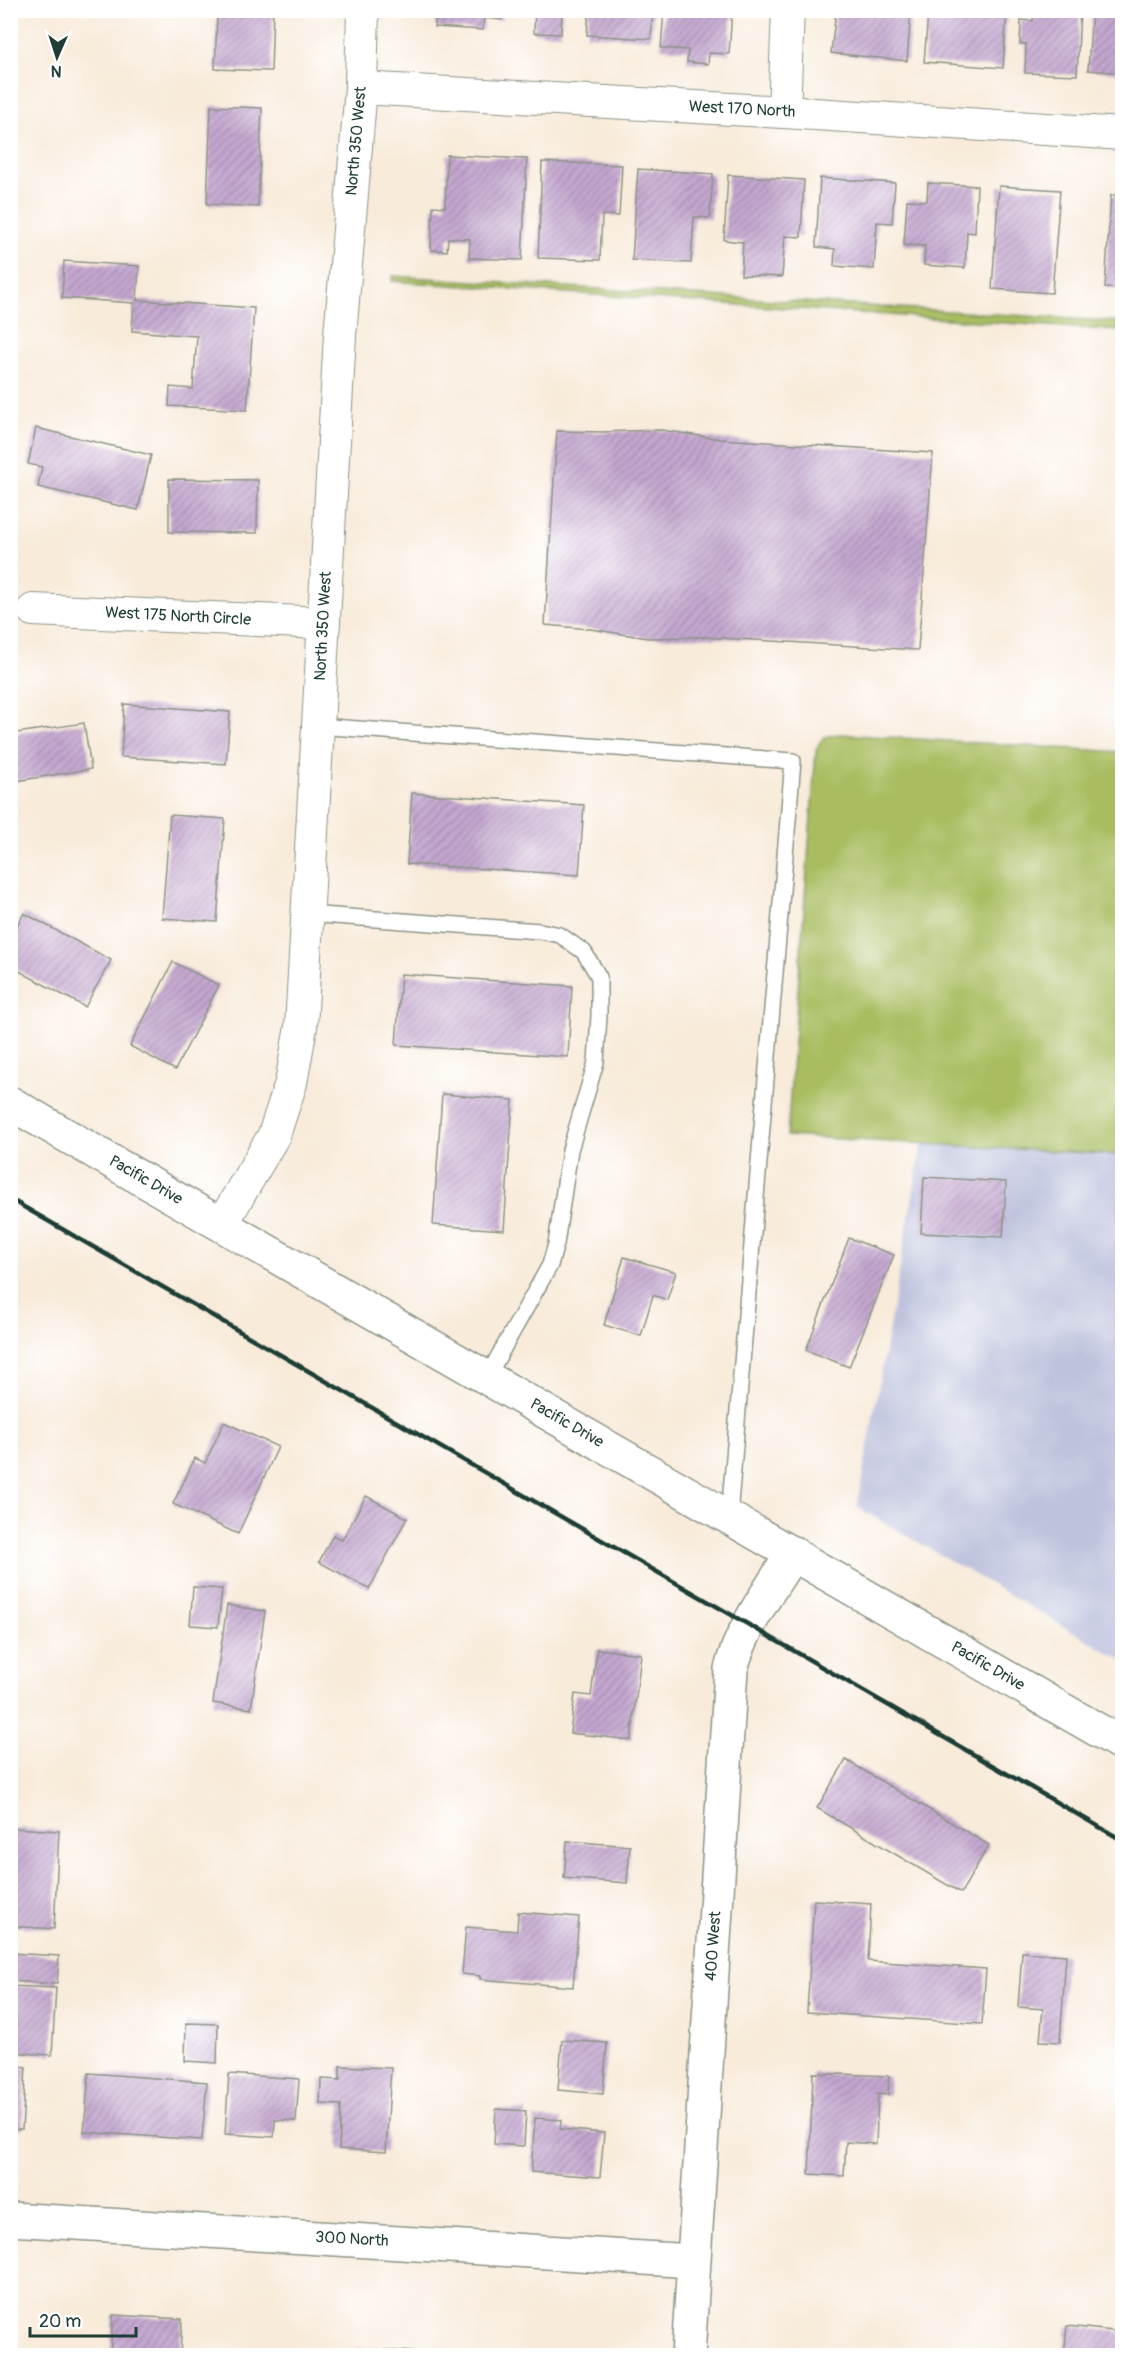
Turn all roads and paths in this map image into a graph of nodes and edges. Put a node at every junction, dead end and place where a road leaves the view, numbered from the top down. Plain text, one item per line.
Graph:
1 (363, 10) edge
2 (788, 10) edge
3 (361, 88) junction
4 (784, 111) junction
5 (1122, 134) edge
6 (33, 610) dead end
7 (324, 623) junction
8 (318, 726) junction
9 (307, 914) junction
10 (10, 1103) edge
11 (222, 1224) junction
12 (487, 1377) junction
13 (729, 1516) junction
14 (793, 1553) junction
15 (1122, 1744) edge
16 (10, 2219) edge
17 (693, 2260) junction
18 (688, 2355) edge

1 - 3 street, North 350 West
2 - 4 street
3 - 4 street, West 170 North
3 - 7 street, North 350 West
4 - 5 street, West 170 North
6 - 7 street, West 175 North Circle
7 - 8 street, North 350 West
8 - 9 street, North 350 West
8 - 13 lane
9 - 11 street, North 350 West
9 - 12 lane
10 - 11 street, Pacific Drive
11 - 12 street, Pacific Drive
12 - 13 street, Pacific Drive
13 - 14 street, Pacific Drive
14 - 15 street, Pacific Drive
14 - 17 street, 400 West
16 - 17 street, 300 North
17 - 18 street, 400 West

